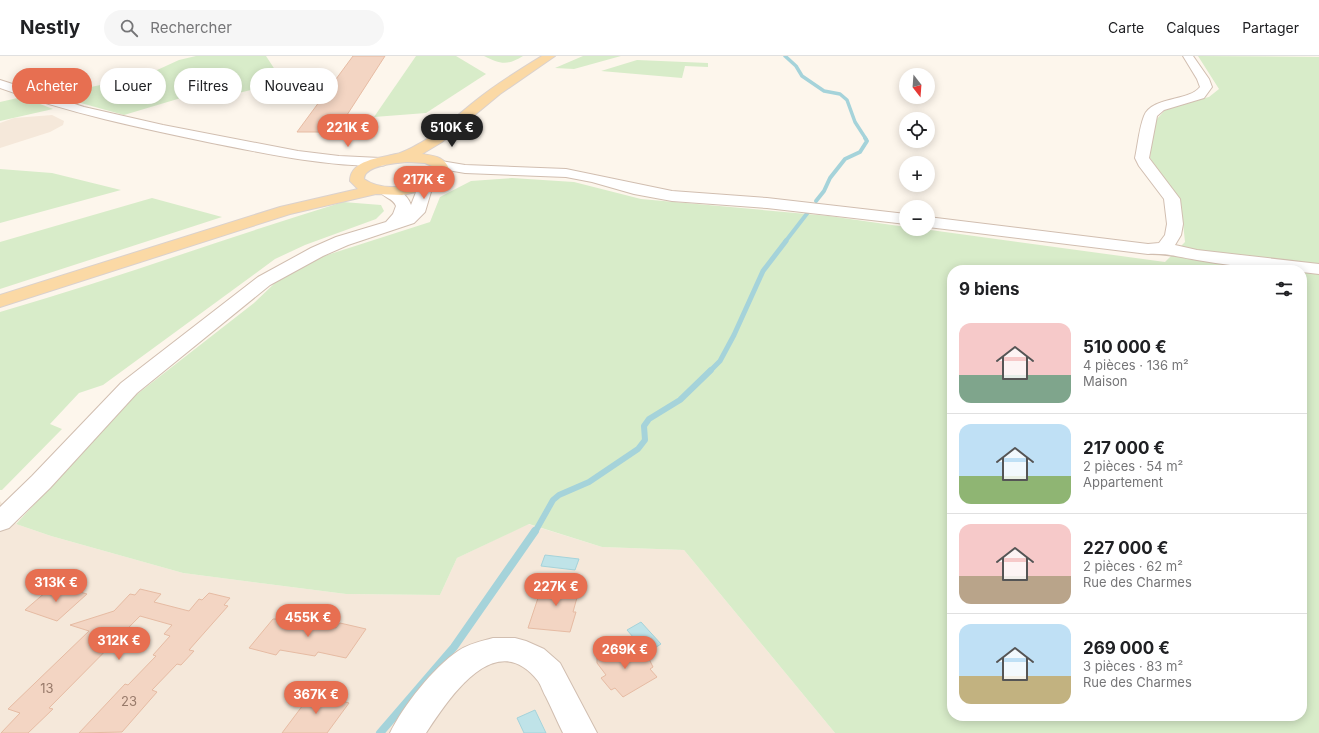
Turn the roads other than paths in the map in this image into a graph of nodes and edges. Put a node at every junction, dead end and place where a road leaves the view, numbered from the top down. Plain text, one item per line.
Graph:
1 (550, 56) edge
2 (1188, 56) edge
3 (0, 84) edge
4 (450, 130) junction
5 (315, 158) junction
6 (395, 159) junction
7 (380, 162) junction
8 (437, 163) junction
9 (541, 172) junction
10 (357, 177) junction
11 (430, 183) junction
12 (381, 190) junction
13 (286, 210) junction
14 (899, 218) edge
15 (935, 223) edge
16 (391, 226) junction
17 (1164, 248) junction
18 (1284, 265) edge
19 (1307, 268) edge
20 (1319, 269) edge
21 (0, 301) edge
22 (0, 522) edge
23 (407, 733) edge
24 (580, 733) edge

1 - 4 main road
2 - 17 street
3 - 5 street
4 - 6 main road
4 - 8 main road
5 - 7 street
5 - 10 street
6 - 7 main road
6 - 8 main road
7 - 10 main road
8 - 9 street
8 - 11 main road
9 - 11 street
9 - 14 street
10 - 12 main road
10 - 13 main road
11 - 12 main road
11 - 16 street
12 - 13 main road
12 - 16 street
13 - 21 main road
15 - 17 street
16 - 22 street
17 - 18 street
19 - 20 street
23 - 24 street

